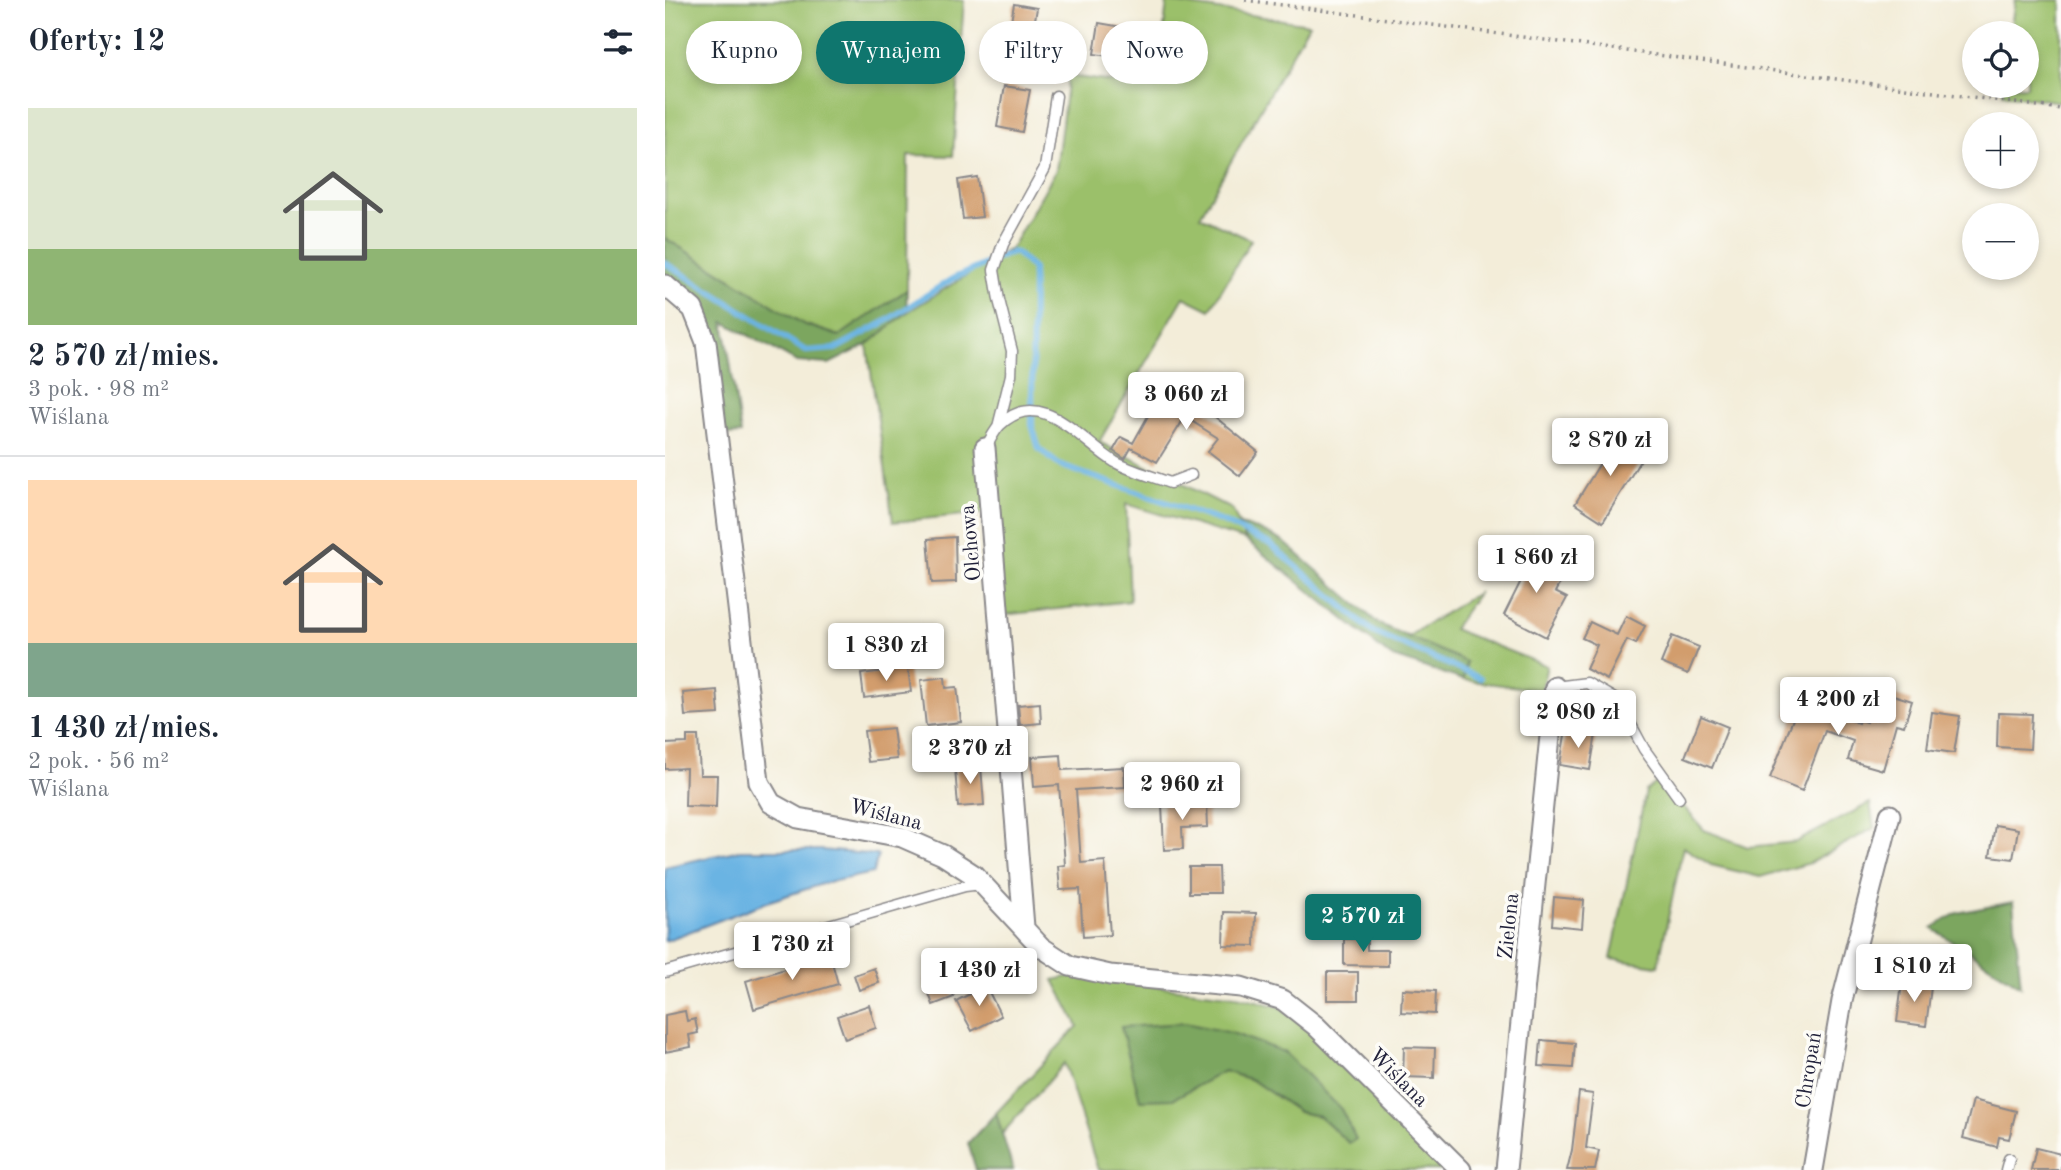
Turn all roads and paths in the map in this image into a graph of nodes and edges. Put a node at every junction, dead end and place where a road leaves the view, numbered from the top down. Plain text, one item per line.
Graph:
1 (1245, 0) edge
2 (1056, 96) dead end
3 (2061, 109) edge
4 (665, 285) edge
5 (998, 427) junction
6 (985, 448) joint
7 (1191, 475) dead end
8 (1555, 687) joint
9 (1679, 798) dead end
10 (1890, 815) dead end
11 (982, 884) junction
12 (1024, 927) junction
13 (665, 972) edge
14 (2009, 1159) dead end
15 (1461, 1170) edge
16 (1506, 1170) edge
17 (1813, 1170) edge
18 (2005, 1170) edge

1 - 3 path
2 - 5 lane
4 - 11 street, Wiślana
5 - 6 lane
5 - 7 lane
6 - 12 street, Olchowa
8 - 9 lane
8 - 16 street, Zielona
10 - 17 street, Chropań
11 - 12 street, Wiślana
11 - 13 lane
12 - 15 street, Wiślana
14 - 18 lane

